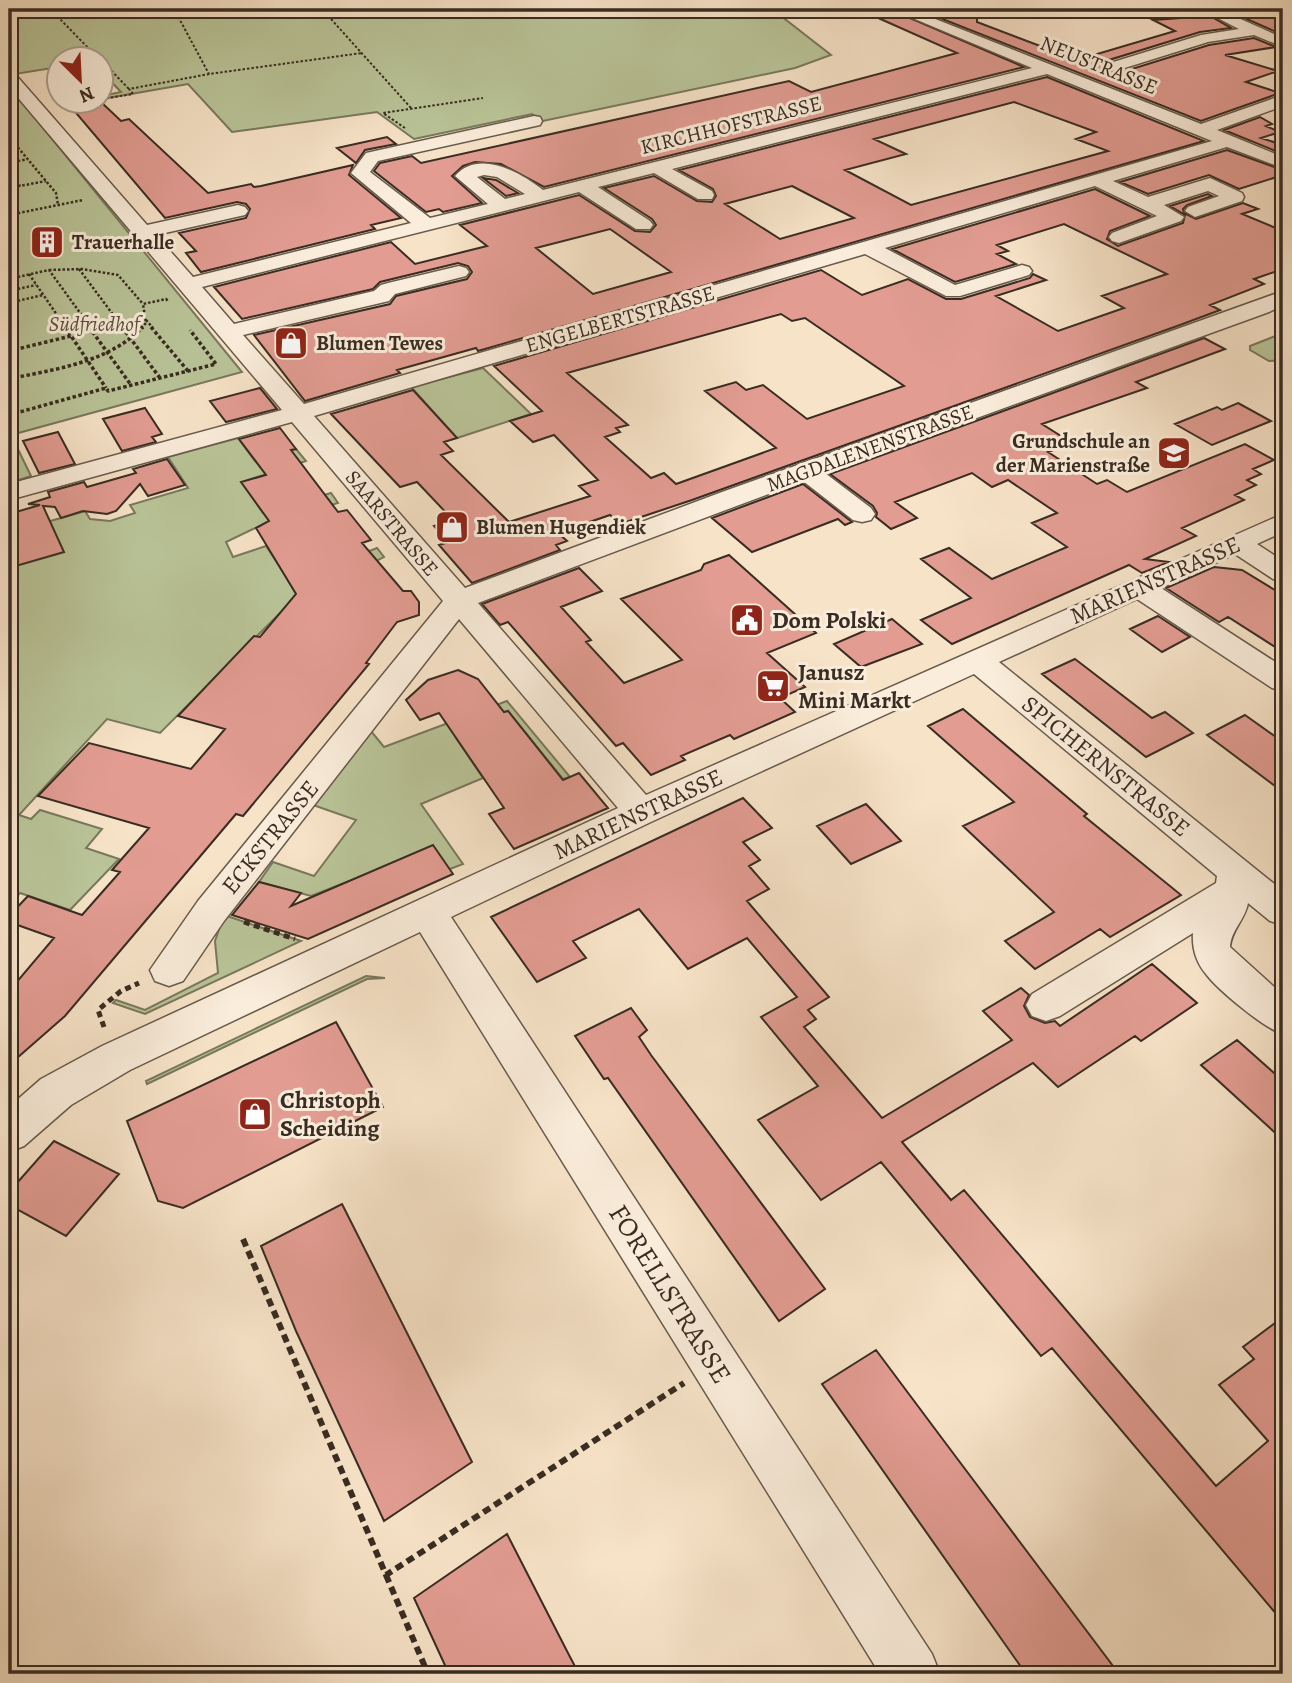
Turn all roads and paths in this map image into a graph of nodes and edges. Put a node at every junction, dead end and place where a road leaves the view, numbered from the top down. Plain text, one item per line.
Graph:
1 (106, 9) edge
2 (174, 9) edge
3 (322, 9) edge
4 (898, 9) edge
5 (1207, 9) edge
6 (1254, 31) junction
7 (1283, 43) edge
8 (87, 46) edge
9 (362, 53) junction
10 (1115, 66) dead end
11 (1048, 69) junction
12 (208, 74) junction
13 (116, 76) edge
14 (9, 77) edge
15 (129, 89) junction
16 (116, 97) edge
17 (483, 97) dead end
18 (1283, 100) edge
19 (412, 108) junction
20 (534, 121) dead end
21 (1202, 130) junction
22 (9, 136) edge
23 (1229, 141) junction
24 (429, 144) junction
25 (28, 159) junction
26 (9, 163) edge
27 (1283, 163) edge
28 (656, 167) junction
29 (9, 180) edge
30 (1097, 180) junction
31 (46, 181) junction
32 (20, 186) junction
33 (581, 186) junction
34 (9, 188) edge
35 (220, 192) dead end
36 (111, 193) junction
37 (705, 195) dead end
38 (539, 196) junction
39 (1150, 203) junction
40 (58, 205) junction
41 (501, 205) junction
42 (1195, 211) dead end
43 (9, 215) edge
44 (425, 224) junction
45 (643, 225) dead end
46 (144, 232) junction
47 (1119, 237) dead end
48 (868, 247) junction
49 (79, 269) junction
50 (50, 270) junction
51 (1022, 271) dead end
52 (458, 272) dead end
53 (29, 274) junction
54 (9, 279) edge
55 (190, 284) junction
56 (36, 285) junction
57 (9, 291) edge
58 (43, 295) junction
59 (1283, 297) edge
60 (9, 303) edge
61 (143, 304) junction
62 (174, 309) dead end
63 (146, 320) junction
64 (182, 320) dead end
65 (229, 332) junction
66 (71, 336) junction
67 (132, 339) junction
68 (9, 351) edge
69 (109, 353) junction
70 (87, 359) junction
71 (188, 371) junction
72 (160, 378) junction
73 (9, 379) edge
74 (131, 385) junction
75 (106, 388) junction
76 (298, 413) junction
77 (9, 415) edge
78 (806, 471) junction
79 (9, 492) edge
80 (862, 514) dead end
81 (1283, 522) edge
82 (1237, 543) junction
83 (1283, 573) edge
84 (1139, 587) junction
85 (458, 601) junction
86 (977, 660) junction
87 (1283, 681) edge
88 (641, 812) junction
89 (1234, 882) junction
90 (211, 911) junction
91 (1283, 911) edge
92 (428, 913) junction
93 (339, 954) junction
94 (169, 970) joint
95 (1046, 1005) dead end
96 (1283, 1018) edge
97 (116, 1058) junction
98 (9, 1133) edge
99 (243, 1239) dead end
100 (715, 1364) junction
101 (386, 1575) junction
102 (428, 1674) edge
103 (912, 1674) edge

1 - 8 path
2 - 12 path
3 - 9 path
4 - 11 street, NEUSTRASSE
5 - 6 street
6 - 7 street
6 - 10 street
9 - 12 path
9 - 19 path
11 - 21 street, NEUSTRASSE
11 - 28 street, KIRCHHOFSTRASSE
12 - 15 path
13 - 15 path
14 - 36 street, SAARSTRASSE
15 - 16 path
17 - 19 path
18 - 21 street
19 - 24 path
20 - 24 street
21 - 23 street, NEUSTRASSE
22 - 25 path
23 - 27 street, NEUSTRASSE
23 - 30 street, ENGELBERTSTRASSE
24 - 44 street
25 - 26 path
25 - 31 path
28 - 33 street, KIRCHHOFSTRASSE
28 - 37 street
29 - 32 path
30 - 39 street
30 - 48 street, ENGELBERTSTRASSE
31 - 32 path
31 - 40 path
32 - 34 path
33 - 38 street, KIRCHHOFSTRASSE
33 - 45 street
35 - 46 street
36 - 40 path
36 - 46 street, SAARSTRASSE
38 - 41 street, KIRCHHOFSTRASSE
38 - 41 street
39 - 42 street
39 - 47 street
40 - 43 path
41 - 44 street, KIRCHHOFSTRASSE
44 - 55 street, KIRCHHOFSTRASSE
46 - 55 street, SAARSTRASSE
48 - 51 street
48 - 76 street, ENGELBERTSTRASSE
49 - 50 path
49 - 61 path
49 - 67 path
50 - 53 path
50 - 69 path
52 - 65 street
53 - 54 path
53 - 56 path
55 - 65 street, SAARSTRASSE
56 - 57 path
56 - 58 path
58 - 60 path
58 - 66 path
59 - 78 street, MAGDALENENSTRASSE
61 - 62 path
61 - 63 path
63 - 67 path
63 - 71 path
64 - 71 path
65 - 76 street, SAARSTRASSE
66 - 68 path
66 - 70 path
67 - 69 path
67 - 72 path
69 - 70 path
69 - 74 path
70 - 73 path
70 - 75 path
71 - 72 path
72 - 74 path
74 - 75 path
75 - 77 path
76 - 79 street, ENGELBERTSTRASSE
76 - 85 street, SAARSTRASSE
78 - 80 street
78 - 85 street, MAGDALENENSTRASSE
81 - 82 street, MARIENSTRASSE
82 - 83 street
82 - 84 street, MARIENSTRASSE
84 - 86 street, MARIENSTRASSE
84 - 87 street
85 - 88 street, SAARSTRASSE
85 - 90 street, ECKSTRASSE
86 - 88 street, MARIENSTRASSE
86 - 89 street, SPICHERNSTRASSE
88 - 92 street, MARIENSTRASSE
89 - 91 street, SPICHERNSTRASSE
89 - 95 street
89 - 96 street
90 - 93 path
90 - 94 street, ECKSTRASSE
92 - 93 street, MARIENSTRASSE
92 - 100 street, FORELLSTRASSE
93 - 97 street, MARIENSTRASSE
94 - 97 path
97 - 98 street, MARIENSTRASSE
99 - 101 path
100 - 101 path
100 - 103 street, FORELLSTRASSE
101 - 102 path

